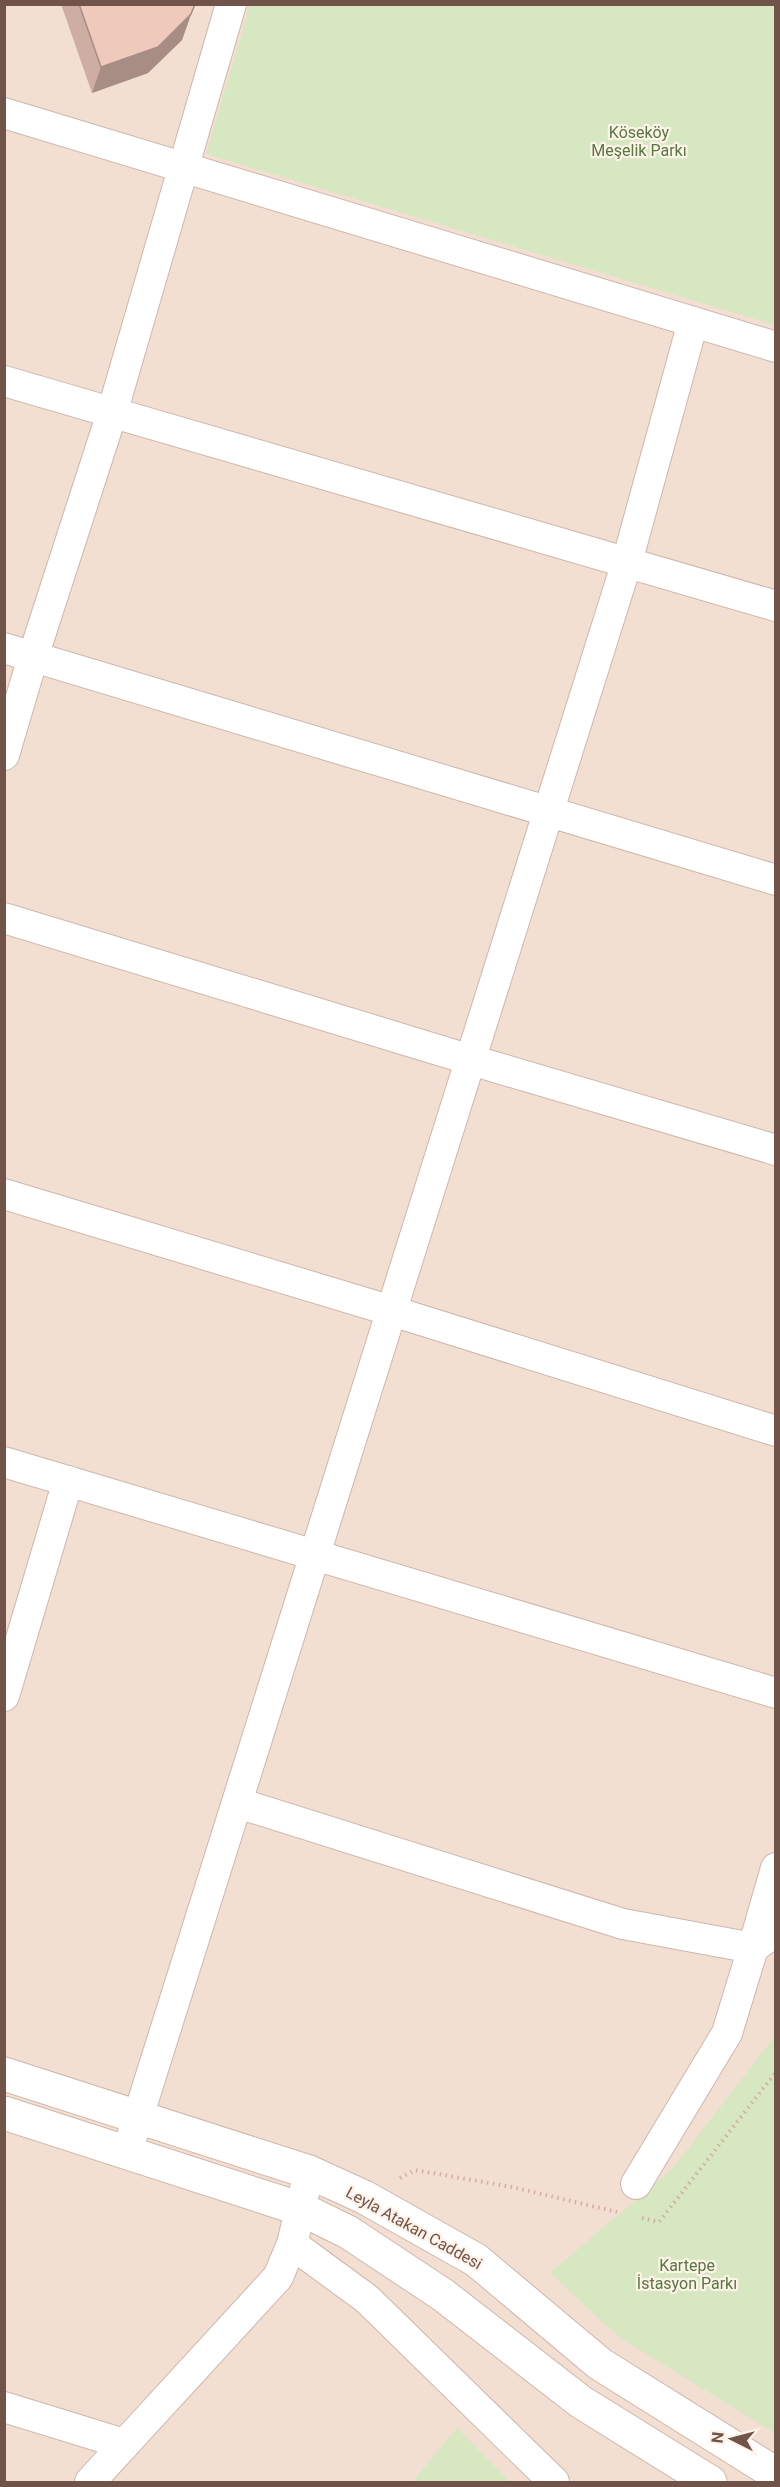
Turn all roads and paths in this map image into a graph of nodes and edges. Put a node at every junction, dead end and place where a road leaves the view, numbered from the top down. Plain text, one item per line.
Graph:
1 (231, 4) edge
2 (4, 113) edge
3 (185, 166) junction
4 (693, 322) junction
5 (776, 347) edge
6 (4, 381) edge
7 (112, 413) junction
8 (627, 562) junction
9 (776, 606) edge
10 (4, 648) edge
11 (33, 657) junction
12 (4, 755) edge
13 (549, 812) junction
14 (776, 880) edge
15 (4, 918) edge
16 (471, 1060) junction
17 (776, 1150) edge
18 (4, 1194) edge
19 (392, 1311) junction
20 (776, 1431) edge
21 (4, 1462) edge
22 (68, 1481) junction
23 (316, 1556) junction
24 (776, 1693) edge
25 (4, 1696) edge
26 (238, 1803) junction
27 (776, 1868) edge
28 (764, 1940) edge
29 (776, 2072) edge
30 (4, 2074) edge
31 (4, 2113) edge
32 (137, 2117) junction
33 (127, 2152) junction
34 (309, 2172) junction
35 (636, 2184) dead end
36 (364, 2197) junction
37 (301, 2209) junction
38 (625, 2214) dead end
39 (636, 2216) dead end
40 (292, 2244) junction
41 (4, 2407) edge
42 (124, 2444) junction
43 (776, 2474) edge
44 (90, 2482) edge
45 (554, 2482) edge
46 (710, 2482) edge

1 - 3 street
2 - 3 street
3 - 4 street
3 - 7 street
4 - 5 street
4 - 8 street
6 - 7 street
7 - 8 street
7 - 11 street
8 - 9 street
8 - 13 street
10 - 11 street
11 - 12 street
11 - 13 street
13 - 14 street
13 - 16 street
15 - 16 street
16 - 17 street
16 - 19 street
18 - 19 street
19 - 20 street
19 - 23 street
21 - 22 street
22 - 23 street
22 - 25 street
23 - 24 street
23 - 26 street
26 - 28 street
26 - 32 street
27 - 28 street
28 - 35 street
29 - 39 path
30 - 32 street, Leyla Atakan Caddesi
31 - 33 street
32 - 33 street
32 - 34 street, Leyla Atakan Caddesi
33 - 37 street
34 - 36 street, Leyla Atakan Caddesi
34 - 37 street
36 - 38 path
36 - 43 street, Leyla Atakan Caddesi
37 - 40 street
37 - 46 street
40 - 42 street
40 - 45 street
41 - 42 street
42 - 44 street

